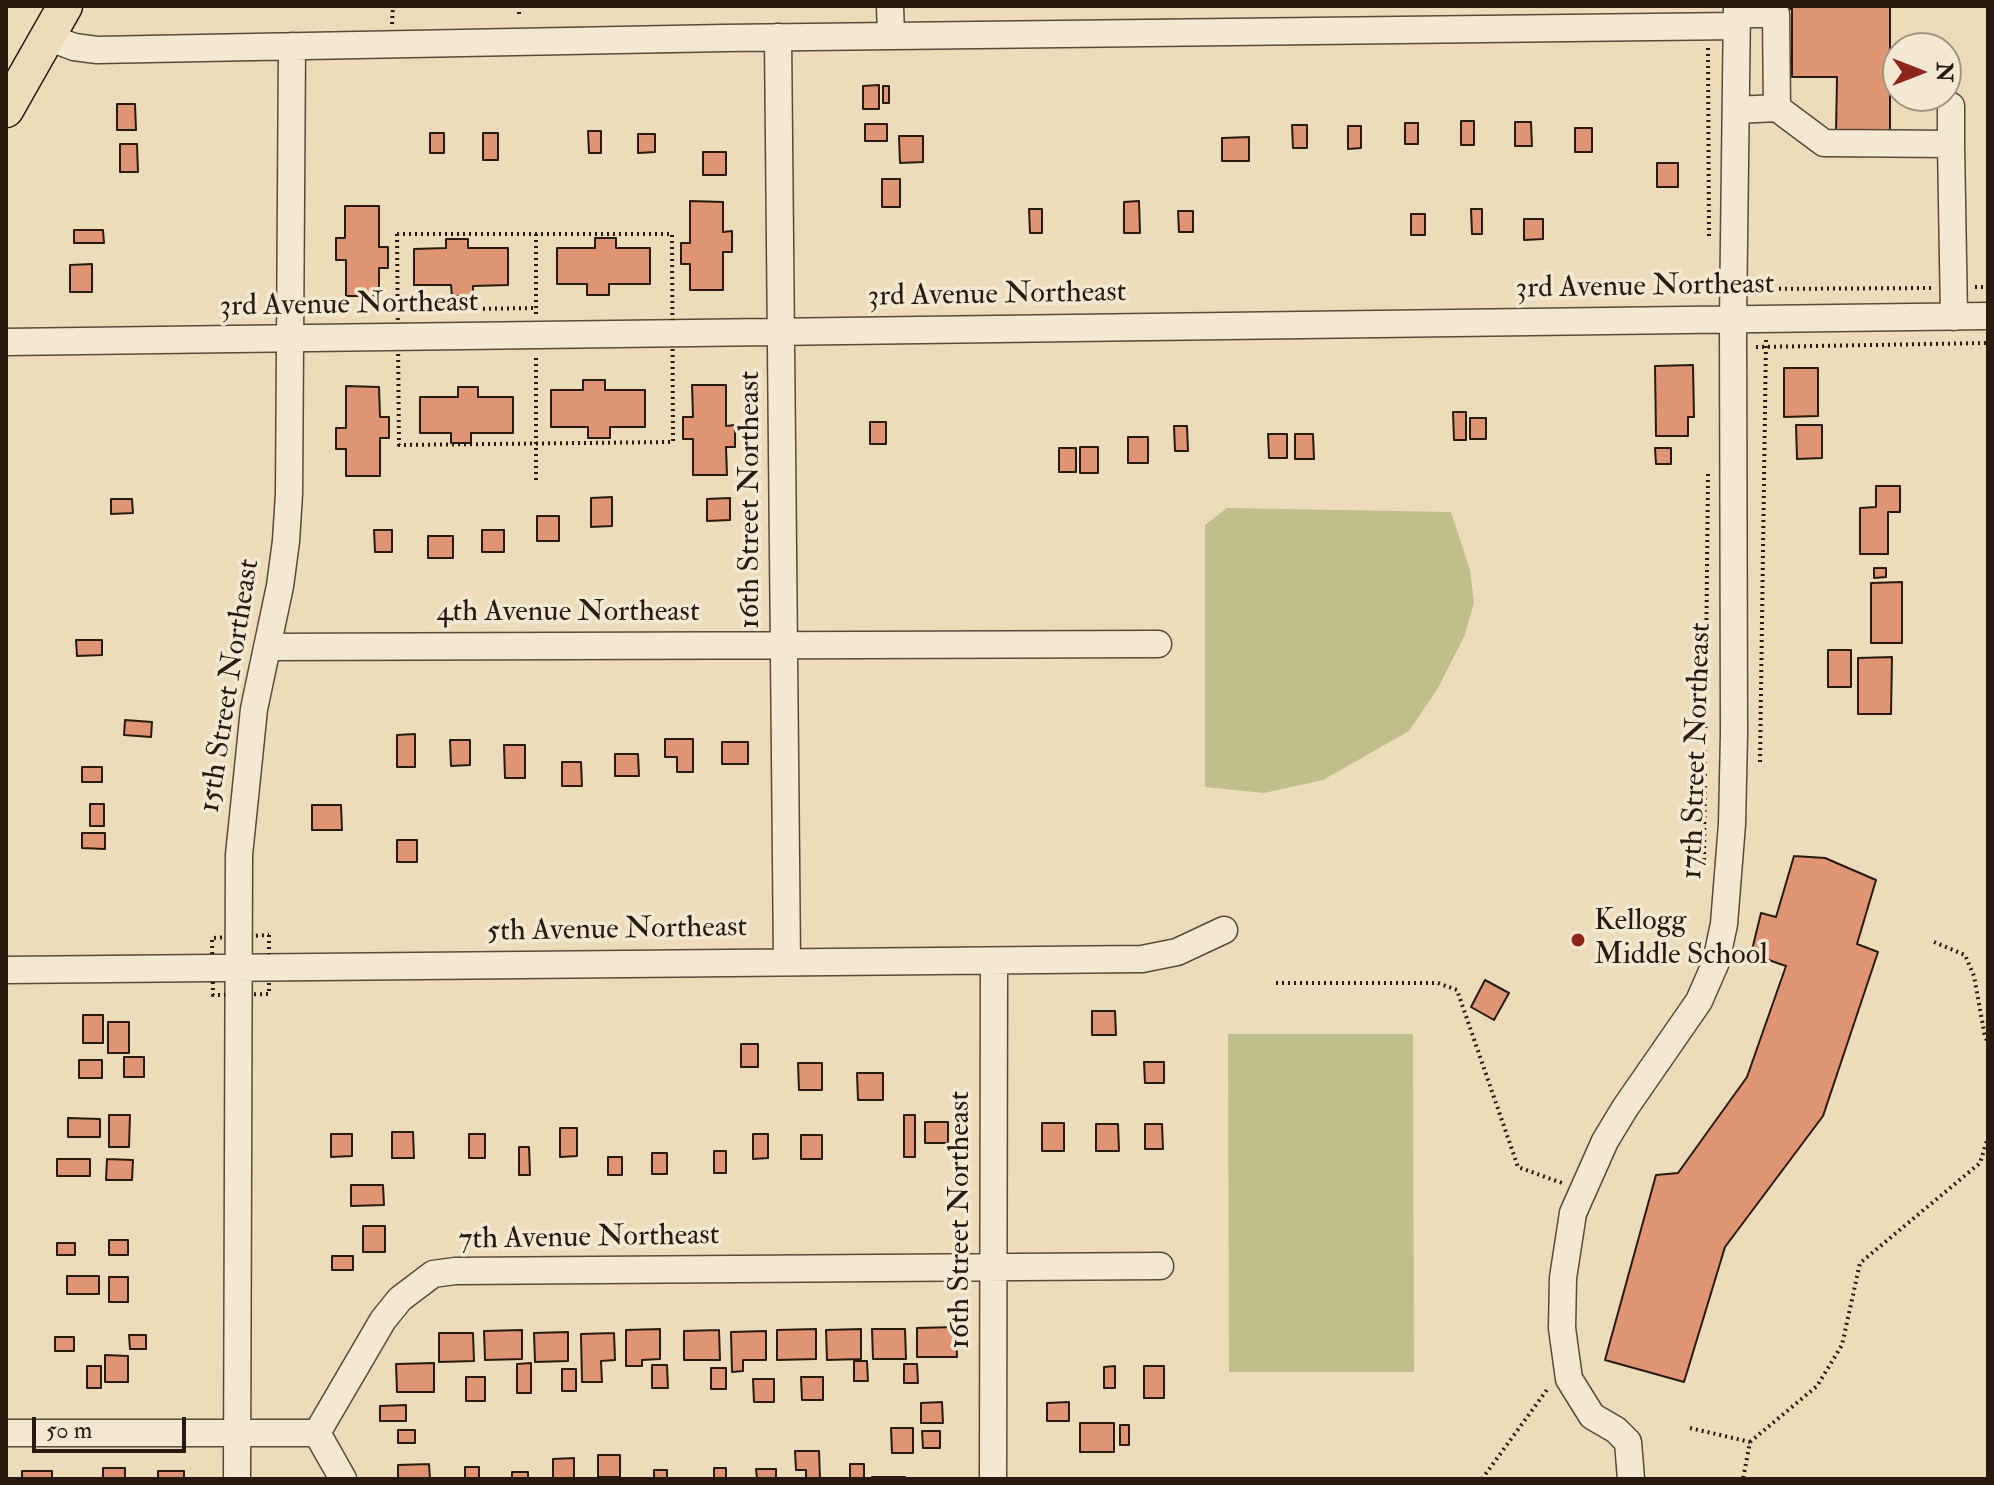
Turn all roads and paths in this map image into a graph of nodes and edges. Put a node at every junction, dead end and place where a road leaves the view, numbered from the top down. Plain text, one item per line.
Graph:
1 (65, 6) edge
2 (393, 6) edge
3 (519, 6) edge
4 (890, 6) edge
5 (519, 15) dead end
6 (1737, 15) edge
7 (392, 17) dead end
8 (891, 36) junction
9 (48, 37) junction
10 (778, 37) junction
11 (292, 46) junction
12 (1708, 54) dead end
13 (1777, 108) junction
14 (6, 110) edge
15 (1736, 110) junction
16 (1951, 112) edge
17 (1951, 144) junction
18 (536, 234) junction
19 (1709, 243) dead end
20 (1988, 287) edge
21 (1953, 288) junction
22 (1766, 289) dead end
23 (672, 306) dead end
24 (1988, 316) edge
25 (1954, 317) junction
26 (1733, 319) junction
27 (783, 331) junction
28 (290, 339) junction
29 (6, 342) edge
30 (1988, 343) edge
31 (673, 362) dead end
32 (536, 364) dead end
33 (399, 366) dead end
34 (537, 444) junction
35 (1708, 458) dead end
36 (536, 480) dead end
37 (1158, 644) dead end
38 (785, 645) junction
39 (267, 647) junction
40 (1760, 762) dead end
41 (1728, 881) junction
42 (1224, 930) dead end
43 (1934, 942) dead end
44 (787, 961) junction
45 (994, 962) junction
46 (238, 967) junction
47 (6, 970) edge
48 (1276, 983) dead end
49 (1988, 1042) edge
50 (1988, 1137) edge
51 (1583, 1190) junction
52 (995, 1266) junction
53 (1160, 1266) dead end
54 (1567, 1362) junction
55 (1690, 1428) dead end
56 (6, 1433) edge
57 (317, 1433) junction
58 (237, 1434) junction
59 (1750, 1442) junction
60 (237, 1479) edge
61 (343, 1479) edge
62 (993, 1479) edge
63 (1482, 1479) edge
64 (1631, 1479) edge
65 (1743, 1479) edge

1 - 9 main road
2 - 7 path
3 - 5 path
4 - 8 street
6 - 8 street
6 - 13 street
6 - 15 street, 17th Street Northeast
8 - 10 street
9 - 11 street
9 - 14 main road
10 - 11 street
10 - 27 street, 16th Street Northeast
11 - 28 street, 15th Street Northeast
12 - 19 path
13 - 15 street
13 - 17 street
15 - 26 street, 17th Street Northeast
16 - 17 street
17 - 21 street
18 - 18 path
18 - 23 path
20 - 21 path
21 - 22 path
21 - 25 street
24 - 25 street, 3rd Avenue Northeast
25 - 26 street, 3rd Avenue Northeast
26 - 27 street, 3rd Avenue Northeast
26 - 41 street, 17th Street Northeast
27 - 28 street, 3rd Avenue Northeast
27 - 38 street, 16th Street Northeast
28 - 29 street, 3rd Avenue Northeast
28 - 39 street, 15th Street Northeast
30 - 40 path
31 - 34 path
32 - 34 path
33 - 34 path
34 - 36 path
35 - 41 path
37 - 38 street, 4th Avenue Northeast
38 - 39 street, 4th Avenue Northeast
38 - 44 street, 16th Street Northeast
39 - 46 street, 15th Street Northeast
41 - 51 street, 17th Street Northeast
42 - 45 street, 5th Avenue Northeast
43 - 49 path
44 - 45 street, 5th Avenue Northeast
44 - 46 street, 5th Avenue Northeast
45 - 52 street, 16th Street Northeast
46 - 47 street, 5th Avenue Northeast
46 - 58 street, 15th Street Northeast
48 - 51 path
50 - 59 path
51 - 54 street, 17th Street Northeast
52 - 53 street, 7th Avenue Northeast
52 - 57 street, 7th Avenue Northeast
52 - 62 street, 16th Street Northeast
54 - 63 path
54 - 64 street, 17th Street Northeast
55 - 59 path
56 - 58 street
57 - 58 street
57 - 61 street
58 - 60 street, 15th Street Northeast
59 - 65 path

